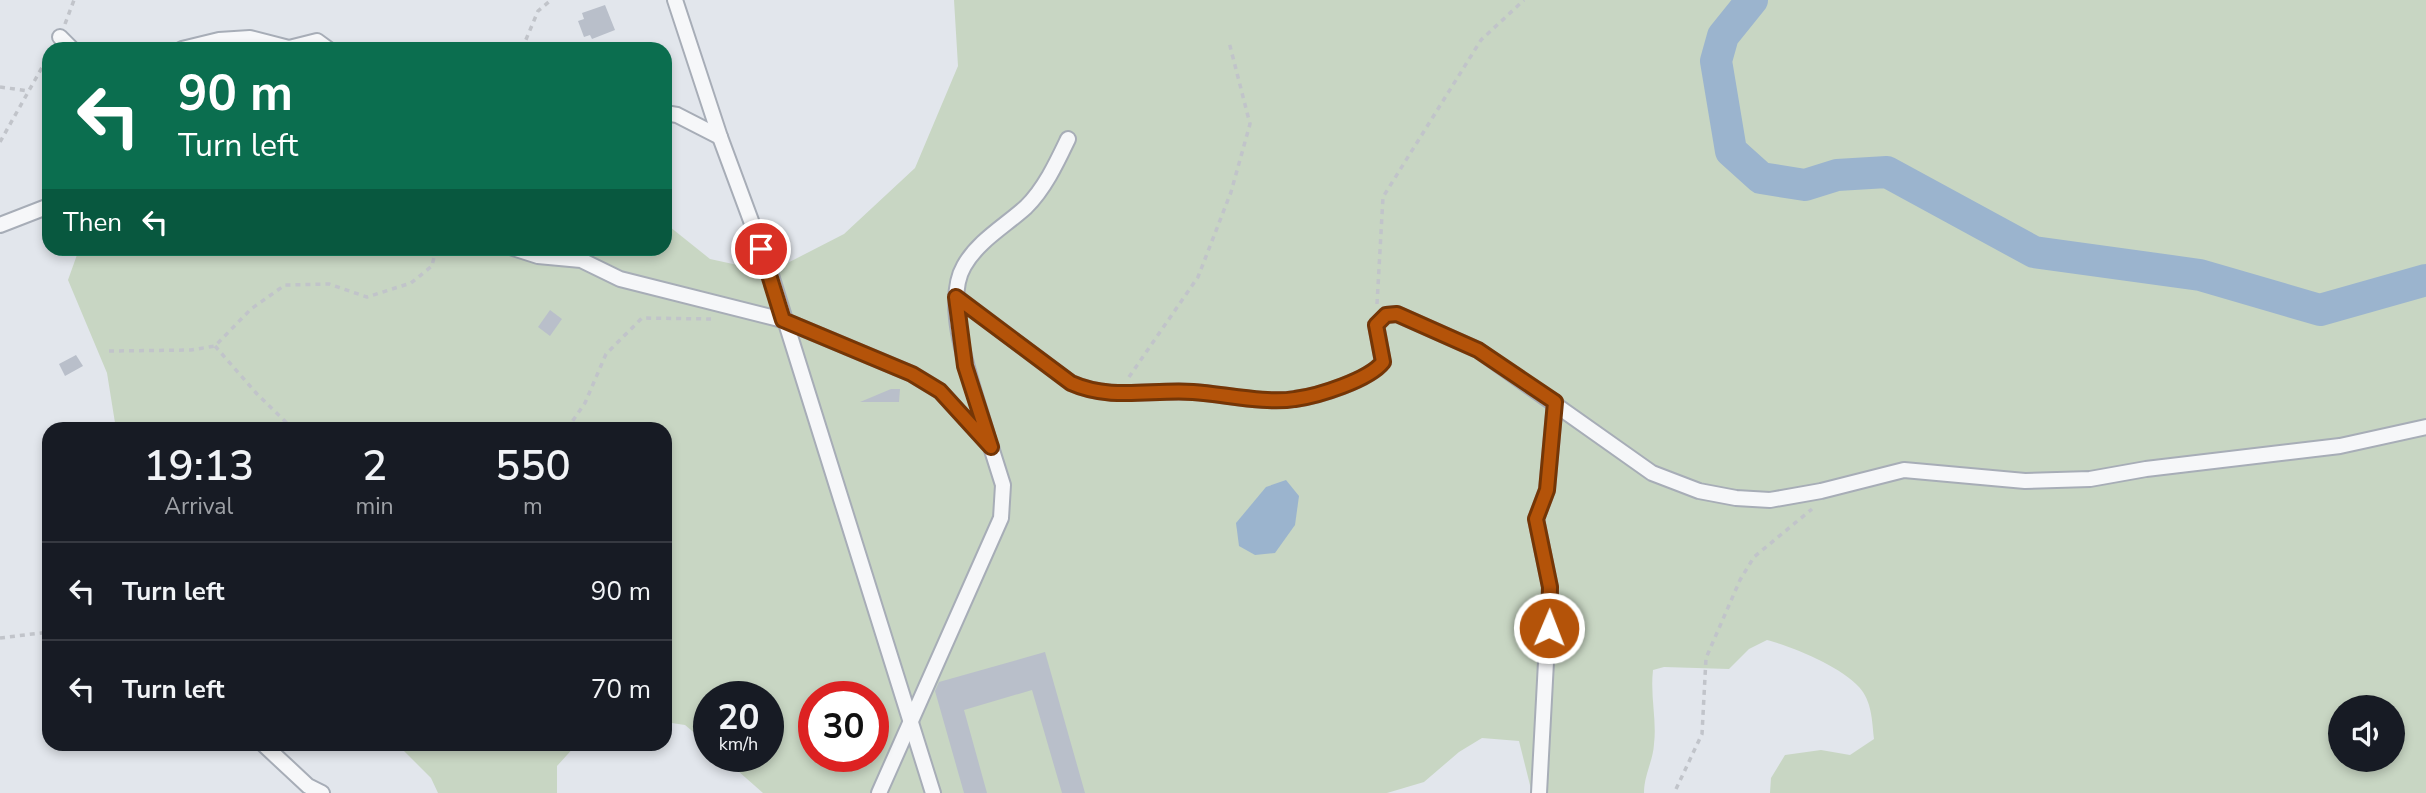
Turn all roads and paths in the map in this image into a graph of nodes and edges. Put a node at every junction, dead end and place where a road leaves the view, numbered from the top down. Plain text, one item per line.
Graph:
1 (551, 0) edge
2 (675, 0) edge
3 (1524, 0) edge
4 (60, 37) dead end
5 (1230, 41) dead end
6 (65, 42) edge
7 (211, 42) edge
8 (266, 42) edge
9 (525, 42) edge
10 (42, 68) edge
11 (0, 88) edge
12 (29, 91) junction
13 (672, 114) edge
14 (720, 137) junction
15 (1068, 139) dead end
16 (0, 142) edge
17 (42, 209) edge
18 (0, 225) edge
19 (434, 256) edge
20 (538, 256) edge
21 (956, 297) junction
22 (719, 319) dead end
23 (783, 320) junction
24 (1376, 325) junction
25 (215, 346) junction
26 (109, 351) dead end
27 (1117, 394) junction
28 (1555, 402) junction
29 (286, 422) edge
30 (571, 422) edge
31 (2426, 427) edge
32 (991, 447) junction
33 (1821, 491) junction
34 (42, 633) edge
35 (0, 638) edge
36 (910, 725) junction
37 (270, 751) edge
38 (1676, 789) dead end
39 (322, 793) edge
40 (879, 793) edge
41 (933, 793) edge
42 (1539, 793) edge

1 - 9 path
2 - 14 street
3 - 24 path
4 - 6 street
5 - 27 path
7 - 8 street
10 - 12 path
11 - 12 path
12 - 16 path
13 - 14 street
14 - 23 street
15 - 21 street
17 - 18 street
19 - 25 path
20 - 23 street
21 - 27 street
21 - 32 street
22 - 30 path
23 - 32 street
23 - 36 street
24 - 27 street
24 - 28 street
25 - 26 path
25 - 29 path
28 - 33 street
28 - 42 street
31 - 33 street
32 - 36 street
33 - 38 path
34 - 35 path
36 - 40 street
36 - 41 street
37 - 39 street

